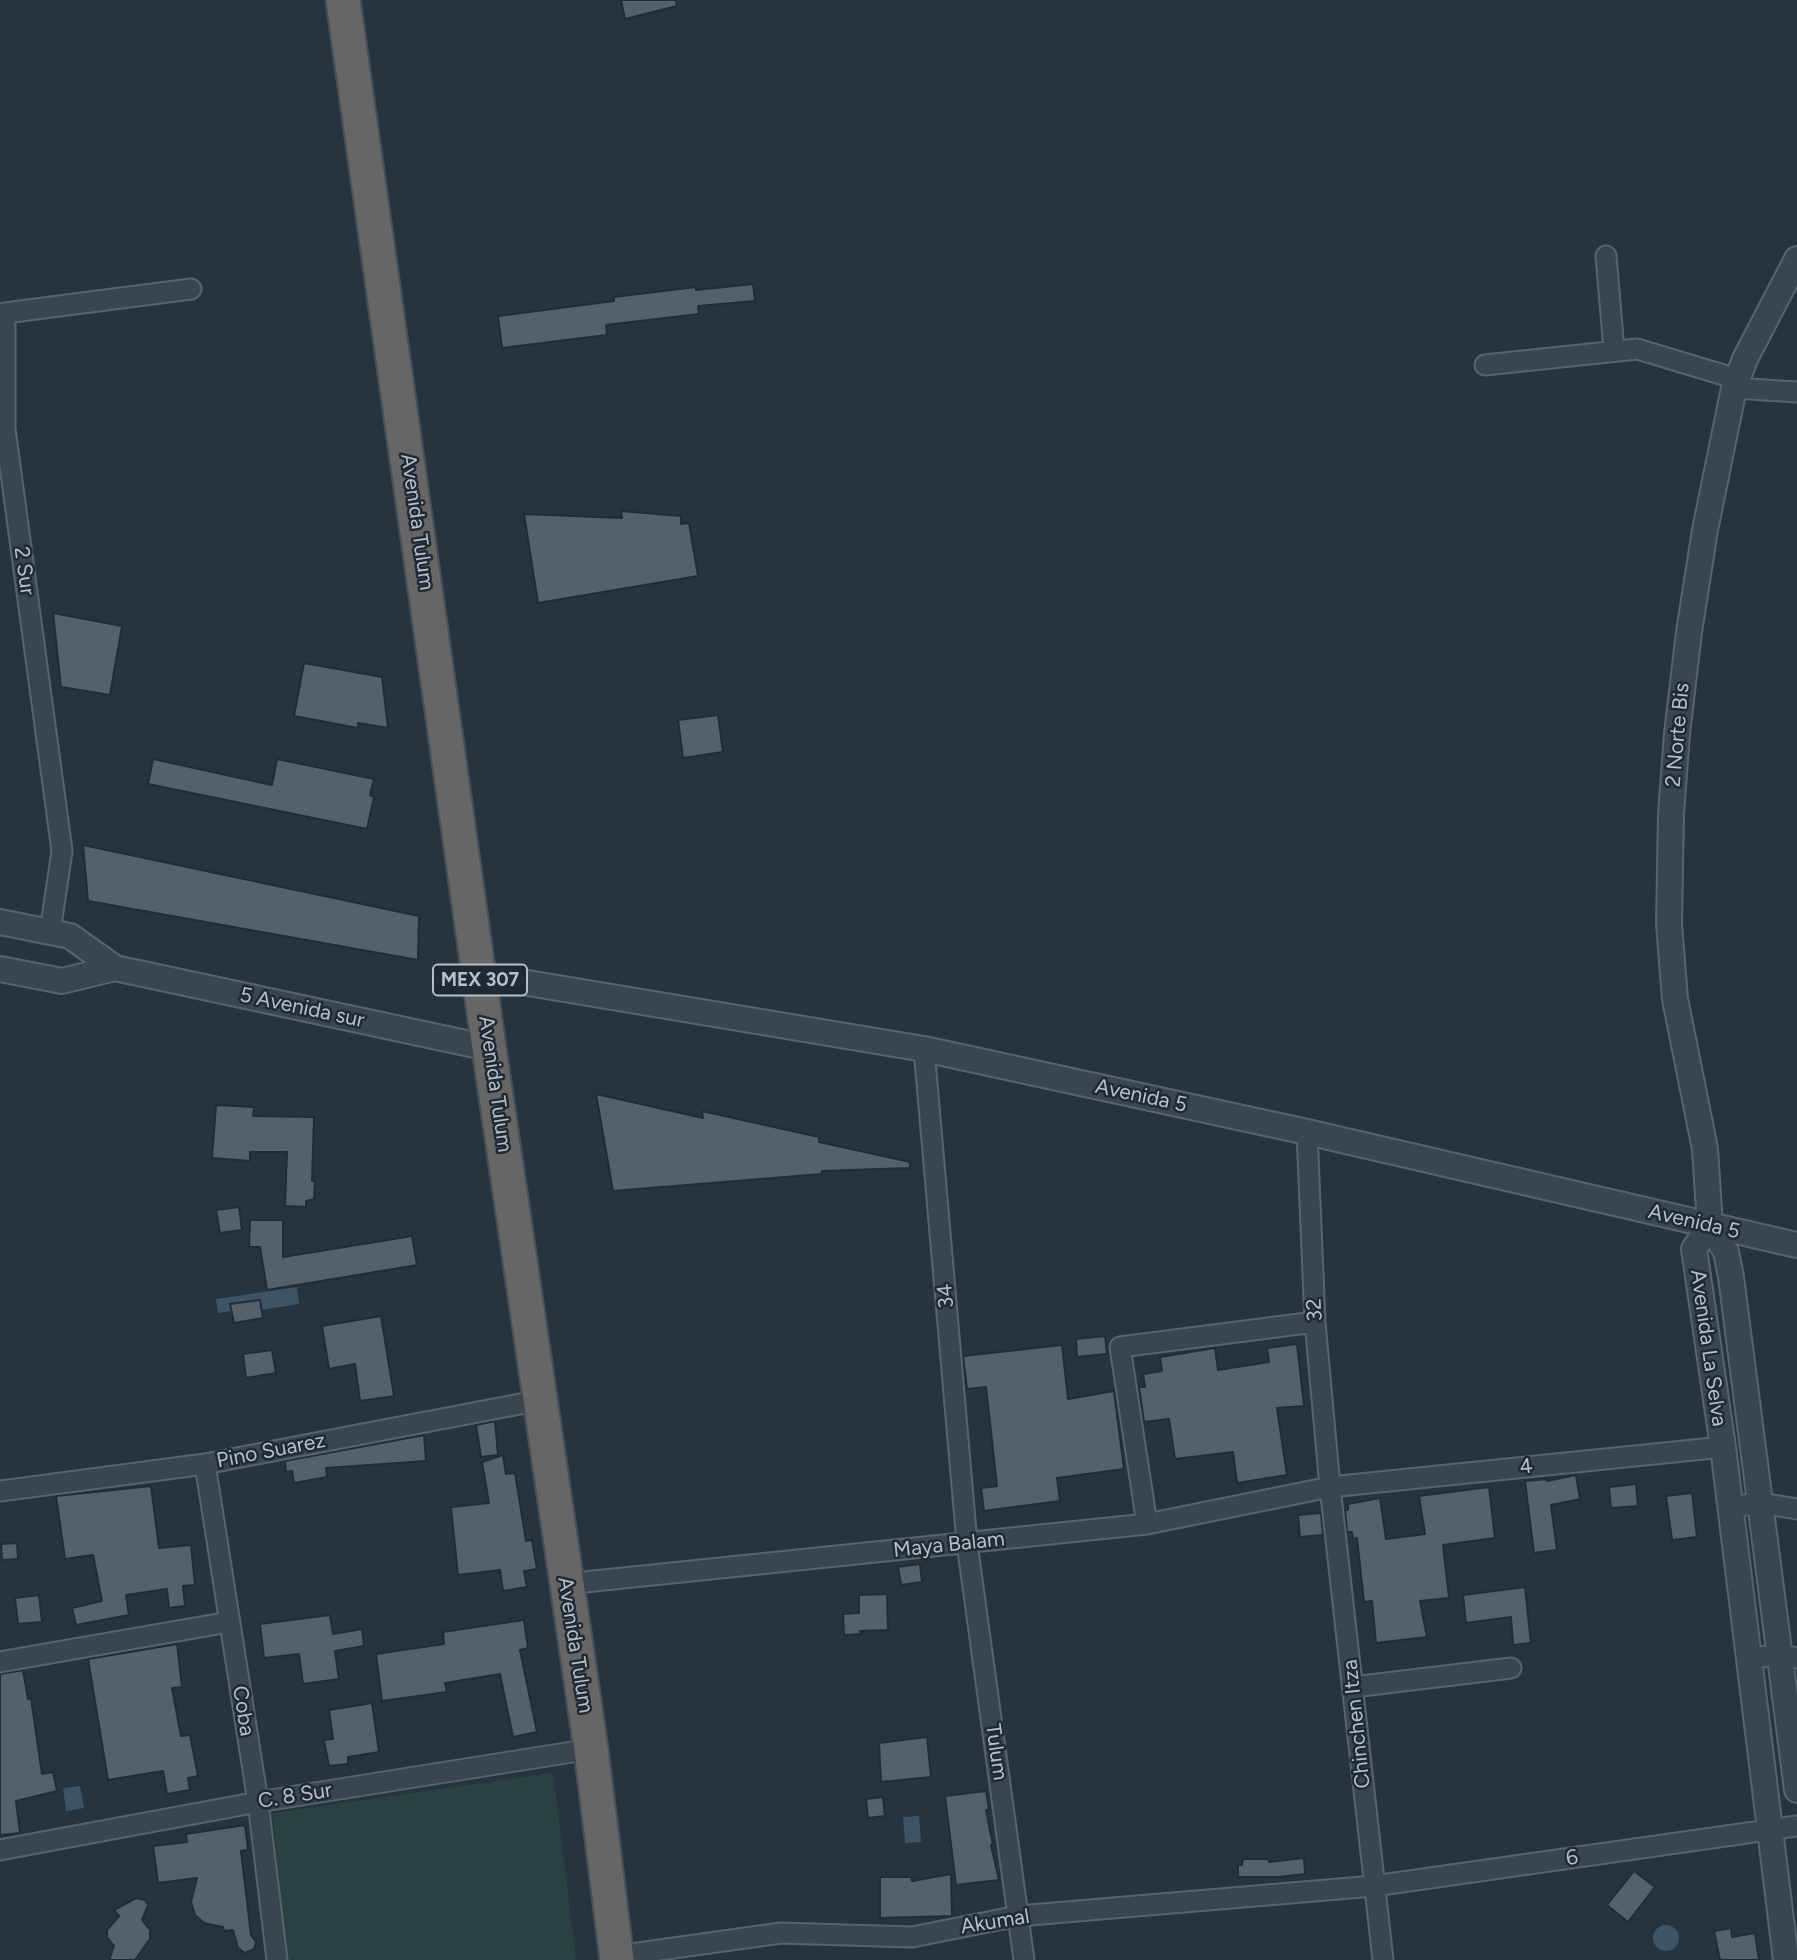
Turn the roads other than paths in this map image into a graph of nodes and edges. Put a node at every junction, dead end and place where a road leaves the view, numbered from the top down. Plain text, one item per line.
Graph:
1 (343, 0) edge
2 (1606, 256) dead end
3 (1797, 258) edge
4 (191, 289) dead end
5 (1614, 350) junction
6 (1485, 365) dead end
7 (1735, 383) junction
8 (1797, 392) edge
9 (2, 428) edge
10 (0, 922) edge
11 (50, 932) junction
12 (115, 968) junction
13 (0, 969) edge
14 (480, 975) junction
15 (489, 1048) junction
16 (924, 1049) junction
17 (1307, 1132) junction
18 (1710, 1226) junction
19 (1797, 1245) edge
20 (1315, 1322) junction
21 (541, 1400) junction
22 (1723, 1447) junction
23 (205, 1464) junction
24 (1330, 1487) junction
25 (0, 1491) edge
26 (1760, 1503) junction
27 (1730, 1507) junction
28 (1797, 1509) edge
29 (1147, 1524) junction
30 (967, 1543) junction
31 (565, 1584) junction
32 (229, 1622) junction
33 (1788, 1656) edge
34 (1749, 1658) junction
35 (0, 1662) edge
36 (1511, 1668) dead end
37 (1353, 1687) junction
38 (591, 1749) junction
39 (1797, 1790) edge
40 (258, 1802) junction
41 (1797, 1826) edge
42 (1770, 1830) junction
43 (0, 1850) edge
44 (1374, 1886) junction
45 (1018, 1916) junction
46 (617, 1958) edge
47 (277, 1960) edge
48 (1024, 1960) edge
49 (1383, 1960) edge
50 (1787, 1960) edge

1 - 14 highway, Avenida Tulum / MEX 307
2 - 5 street
3 - 7 street, 2 Norte Bis
4 - 9 street, 2 Sur
5 - 6 street
5 - 7 street
7 - 8 street
7 - 18 street, 2 Norte Bis
9 - 11 street, 2 Sur
10 - 11 street
11 - 12 street
12 - 13 street
12 - 15 street, 5 Avenida sur
14 - 15 highway, Avenida Tulum / MEX 307
14 - 16 street, Avenida 5
15 - 21 highway, Avenida Tulum / MEX 307
16 - 17 street, Avenida 5
16 - 30 street, 34
17 - 18 street, Avenida 5
17 - 20 street, 32
18 - 19 street, Avenida 5
18 - 22 street, Avenida La Selva
18 - 26 street, Avenida La Selva
20 - 24 street, 32
20 - 29 street
21 - 23 street, Pino Suarez
21 - 31 highway, Avenida Tulum / MEX 307
22 - 24 street, 4
22 - 27 street, Avenida La Selva
23 - 25 street, Pino Suarez
23 - 32 street, Coba
24 - 29 street, Maya Balam
24 - 37 street, Chinchen Itza
26 - 27 street
26 - 28 street
26 - 33 street, Avenida La Selva
27 - 34 street, Avenida La Selva
29 - 30 street, Maya Balam
30 - 31 street, Maya Balam
30 - 45 street, Tulum
31 - 38 highway, Avenida Tulum / MEX 307
32 - 35 street
32 - 40 street, Coba
33 - 34 street
33 - 39 street, Avenida La Selva
34 - 42 street, Avenida La Selva
36 - 37 street
37 - 44 street, Chinchen Itza
38 - 40 street, C. 8 Sur
38 - 46 highway, Avenida Tulum / MEX 307
40 - 43 street, C. 8 Sur
40 - 47 street, Coba
41 - 42 street, 6
42 - 44 street, 6
42 - 50 street, Avenida La Selva
44 - 45 street, Akumal
44 - 49 street, Chinchen Itza
45 - 46 street, Akumal
45 - 48 street, Tulum

